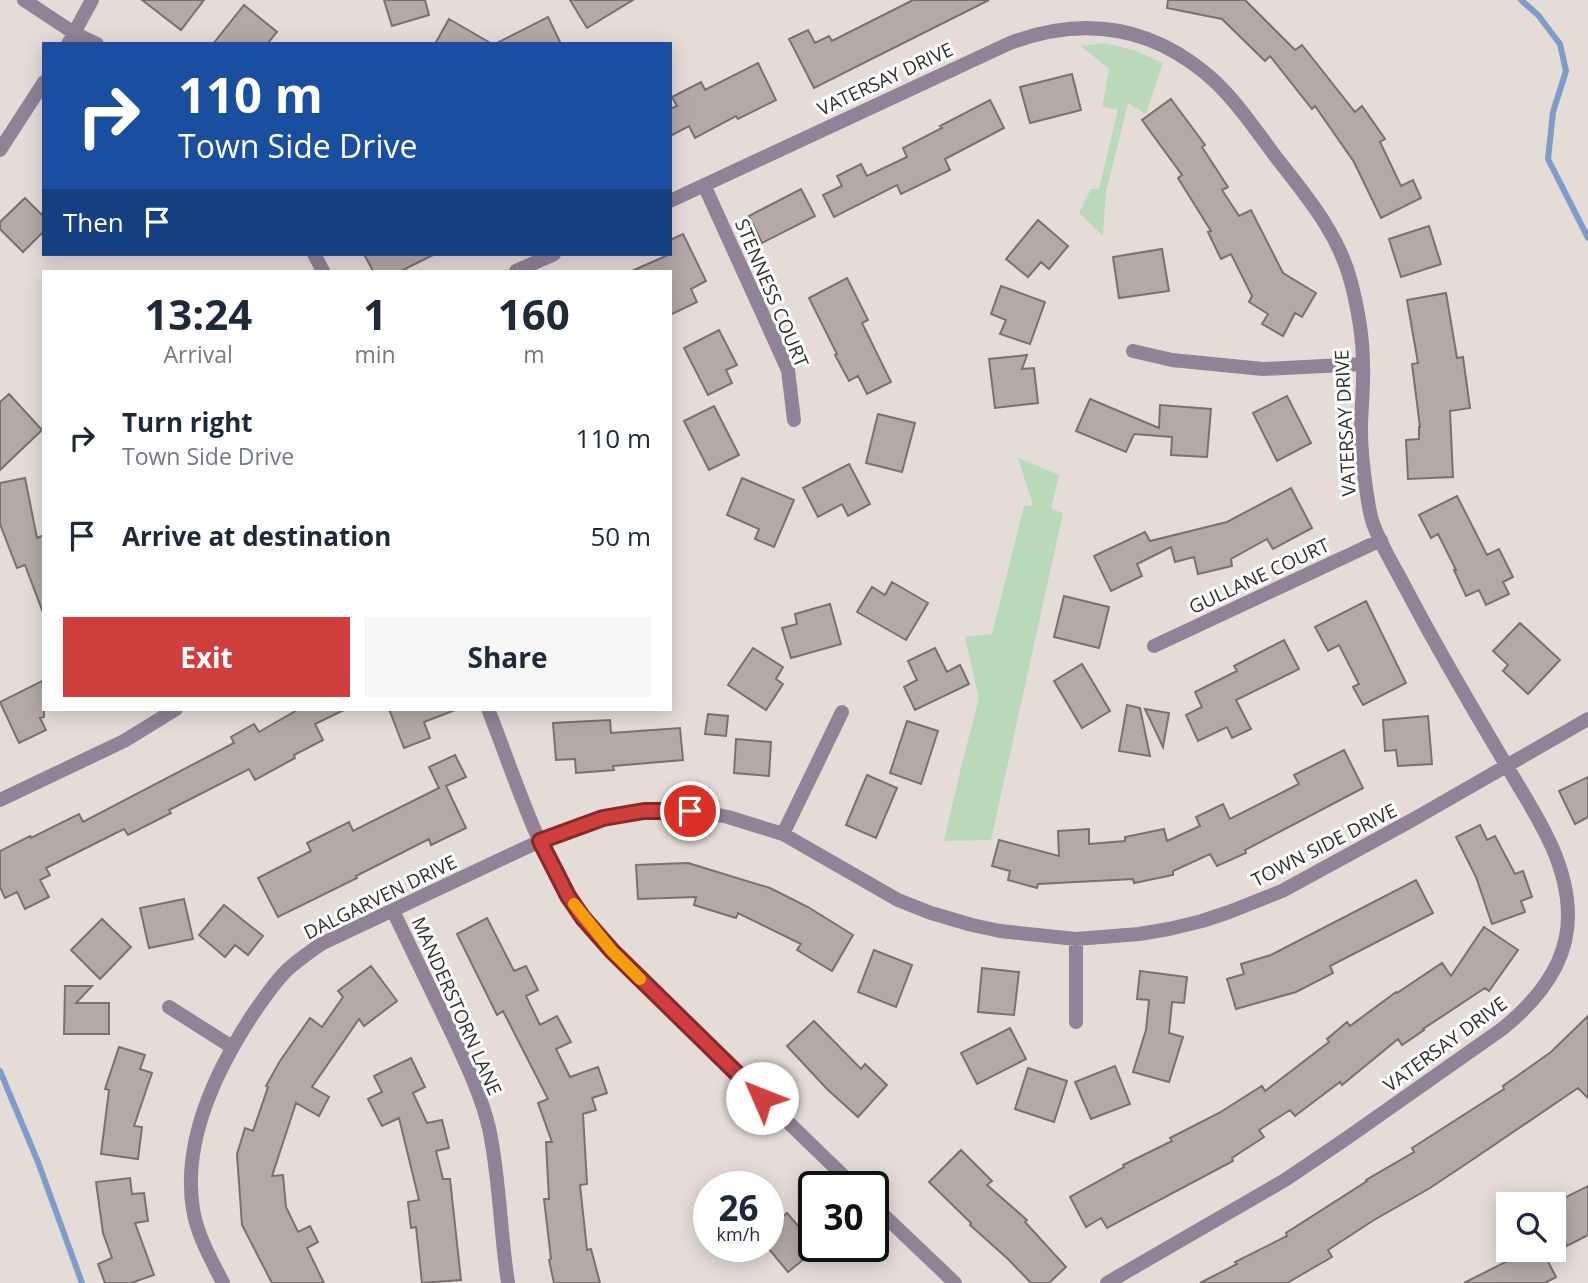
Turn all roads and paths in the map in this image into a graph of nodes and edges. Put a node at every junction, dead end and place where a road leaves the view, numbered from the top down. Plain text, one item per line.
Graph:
1 (24, 0) edge
2 (92, 0) edge
3 (71, 38) edge
4 (88, 42) edge
5 (42, 85) edge
6 (0, 150) edge
7 (704, 186) junction
8 (672, 200) edge
9 (550, 256) edge
10 (518, 270) edge
11 (1133, 351) dead end
12 (1363, 364) junction
13 (794, 420) dead end
14 (1381, 540) junction
15 (1154, 646) dead end
16 (173, 711) edge
17 (489, 711) edge
18 (842, 712) dead end
19 (1588, 719) edge
20 (1506, 765) junction
21 (0, 800) edge
22 (783, 834) junction
23 (540, 841) junction
24 (393, 911) junction
25 (1076, 939) junction
26 (169, 1007) dead end
27 (1076, 1023) dead end
28 (232, 1047) junction
29 (839, 1171) edge
30 (889, 1220) edge
31 (223, 1283) edge
32 (508, 1283) edge
33 (955, 1283) edge
34 (1107, 1283) edge

1 - 3 street
2 - 3 street
3 - 4 street
5 - 6 street
7 - 8 street, VATERSAY DRIVE
7 - 12 street, VATERSAY DRIVE
7 - 13 street, STENNESS COURT
9 - 10 street
11 - 12 street
12 - 14 street, VATERSAY DRIVE
14 - 15 street, GULLANE COURT
14 - 20 street, VATERSAY DRIVE
16 - 21 street
17 - 23 street
18 - 22 street
19 - 20 street, TOWN SIDE DRIVE
20 - 25 street, TOWN SIDE DRIVE
20 - 34 street, VATERSAY DRIVE
22 - 23 street, TOWN SIDE DRIVE
22 - 25 street, TOWN SIDE DRIVE
23 - 24 street, DALGARVEN DRIVE
23 - 29 street
24 - 28 street, DALGARVEN DRIVE
24 - 32 street, MANDERSTORN LANE
25 - 27 street
26 - 28 street
28 - 31 street, DALGARVEN DRIVE
30 - 33 street

